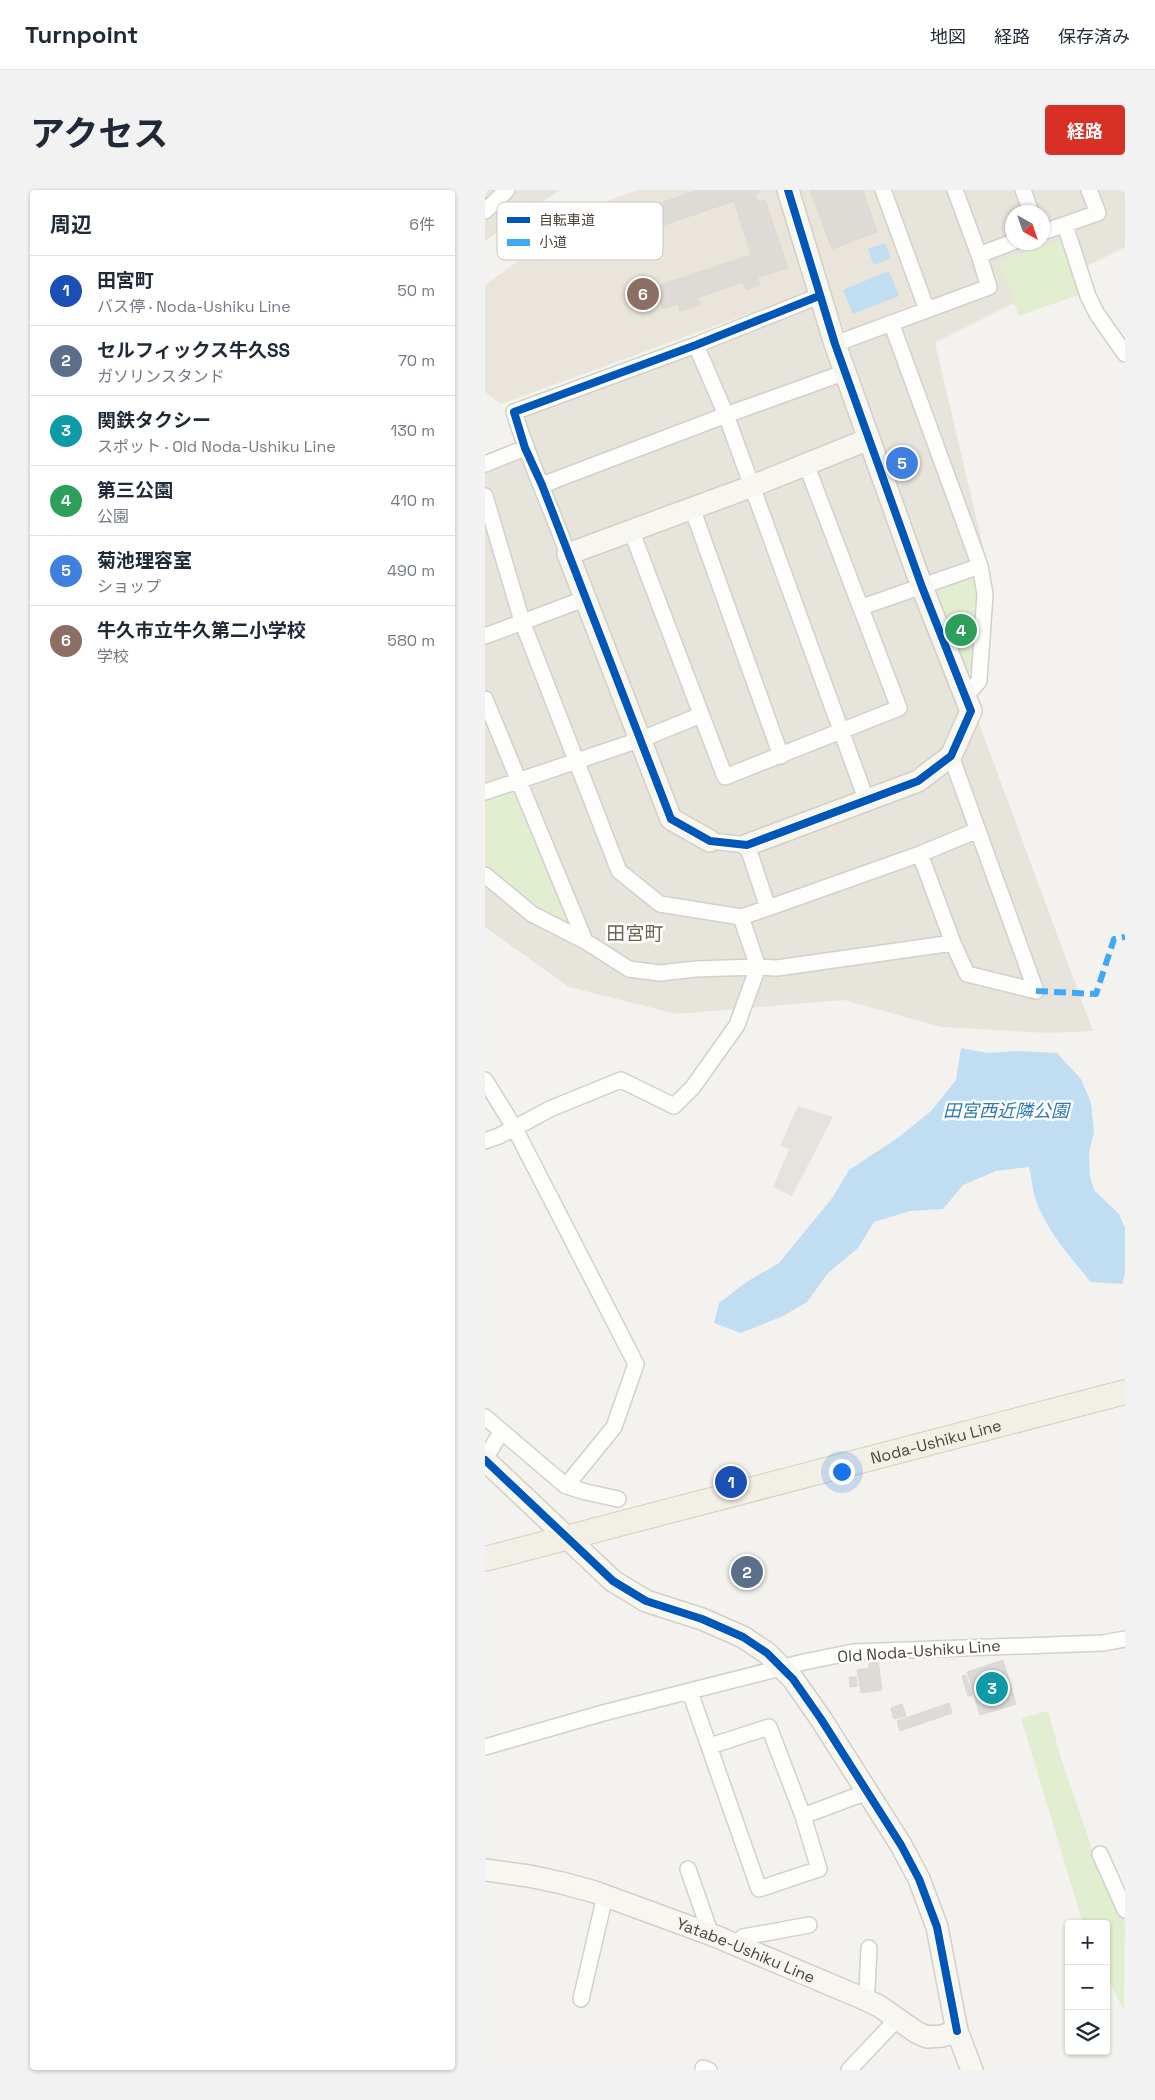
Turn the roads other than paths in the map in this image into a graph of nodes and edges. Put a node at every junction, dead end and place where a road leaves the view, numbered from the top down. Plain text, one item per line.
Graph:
1 (507, 190) edge
2 (788, 190) edge
3 (883, 190) edge
4 (955, 190) edge
5 (1023, 190) edge
6 (1089, 190) edge
7 (1028, 205) edge
8 (485, 211) edge
9 (1065, 225) junction
10 (1050, 230) edge
11 (1005, 245) edge
12 (979, 255) junction
13 (819, 296) junction
14 (927, 310) junction
15 (892, 325) junction
16 (835, 344) junction
17 (696, 345) junction
18 (1125, 354) edge
19 (846, 372) junction
20 (726, 415) junction
21 (869, 439) junction
22 (525, 448) junction
23 (485, 464) edge
24 (807, 464) junction
25 (542, 485) junction
26 (750, 487) junction
27 (485, 496) edge
28 (692, 508) junction
29 (631, 530) junction
30 (568, 554) junction
31 (980, 566) junction
32 (922, 586) junction
33 (584, 598) junction
34 (862, 607) junction
35 (522, 622) junction
36 (485, 636) edge
37 (965, 697) junction
38 (485, 699) edge
39 (701, 715) junction
40 (841, 732) junction
41 (642, 739) junction
42 (781, 756) junction
43 (951, 756) junction
44 (575, 762) junction
45 (517, 780) junction
46 (485, 792) edge
47 (866, 799) junction
48 (978, 830) junction
49 (710, 841) joint
50 (747, 845) junction
51 (920, 854) junction
52 (485, 875) edge
53 (768, 908) junction
54 (741, 917) junction
55 (585, 941) junction
56 (953, 943) junction
57 (758, 967) junction
58 (485, 1080) edge
59 (514, 1127) junction
60 (485, 1141) edge
61 (1125, 1392) edge
62 (485, 1417) edge
63 (501, 1432) junction
64 (485, 1460) edge
65 (566, 1486) junction
66 (618, 1499) dead end
67 (567, 1537) junction
68 (485, 1558) edge
69 (1125, 1639) edge
70 (783, 1667) junction
71 (690, 1692) junction
72 (710, 1746) junction
73 (485, 1747) edge
74 (867, 1792) junction
75 (803, 1816) junction
76 (1100, 1854) dead end
77 (688, 1869) dead end
78 (485, 1870) edge
79 (605, 1896) junction
80 (1125, 1910) edge
81 (809, 1925) dead end
82 (711, 1935) junction
83 (738, 1946) junction
84 (869, 1948) dead end
85 (862, 1998) junction
86 (581, 1999) dead end
87 (898, 2018) junction
88 (957, 2032) junction
89 (849, 2070) edge
90 (972, 2070) edge

1 - 8 street
2 - 13 street
3 - 14 street
4 - 12 street
5 - 7 street
6 - 9 street
9 - 10 street
9 - 18 street
11 - 12 street
12 - 14 street
13 - 16 street
13 - 17 street
14 - 15 street
15 - 16 street
15 - 31 street
16 - 19 street
17 - 20 street
17 - 22 street
19 - 20 street
19 - 21 street
20 - 25 street
20 - 26 street
21 - 24 street
21 - 32 street
22 - 23 street
22 - 25 street
24 - 26 street
24 - 34 street
25 - 30 street
26 - 28 street
26 - 40 street
27 - 35 street
28 - 29 street
28 - 42 street
29 - 30 street
29 - 39 street
30 - 33 street
31 - 32 street
31 - 37 street
32 - 34 street
32 - 37 street
33 - 35 street
33 - 41 street
34 - 40 street
35 - 36 street
35 - 44 street
37 - 43 street
38 - 45 street
39 - 41 street
39 - 42 street
40 - 42 street
40 - 47 street
41 - 44 street
41 - 49 street
43 - 47 street
43 - 48 street
44 - 45 street
44 - 54 street
45 - 46 street
45 - 55 street
47 - 50 street
48 - 51 street
48 - 56 street
49 - 50 street
50 - 53 street
51 - 53 street
51 - 56 street
52 - 55 street
53 - 54 street
54 - 57 street
55 - 57 street
56 - 57 street
57 - 59 street
58 - 59 street
59 - 60 street
59 - 65 street
61 - 67 main road, Noda-Ushiku Line
62 - 63 street
63 - 64 street
63 - 65 street
64 - 67 street
65 - 66 street
67 - 68 main road, Noda-Ushiku Line
67 - 70 street
69 - 70 street, Old Noda-Ushiku Line
70 - 71 street, Old Noda-Ushiku Line
70 - 74 street
71 - 72 street
71 - 73 street, Old Noda-Ushiku Line
72 - 75 street
72 - 75 street
74 - 75 street
74 - 88 street
76 - 80 street
77 - 82 street
78 - 79 street, Yatabe-Ushiku Line
79 - 82 street, Yatabe-Ushiku Line
79 - 86 street
81 - 83 street
82 - 83 street, Yatabe-Ushiku Line
83 - 85 street, Yatabe-Ushiku Line
84 - 85 street
85 - 87 street, Yatabe-Ushiku Line
87 - 88 street, Yatabe-Ushiku Line
87 - 89 street
88 - 90 street

